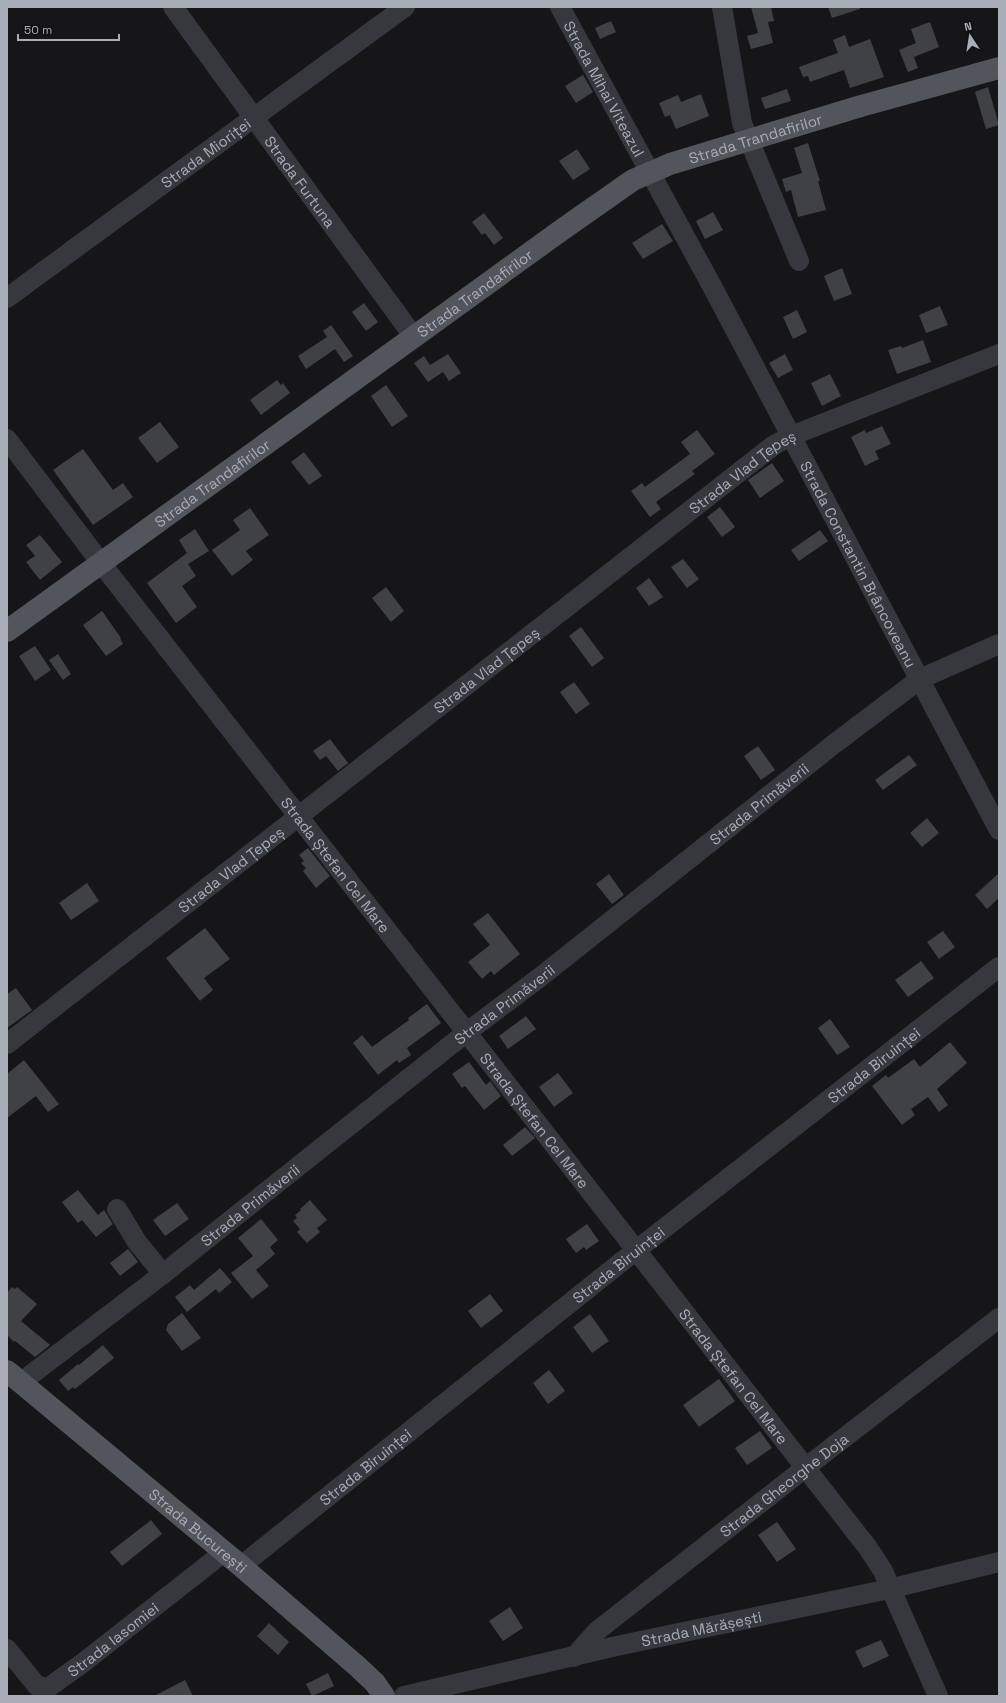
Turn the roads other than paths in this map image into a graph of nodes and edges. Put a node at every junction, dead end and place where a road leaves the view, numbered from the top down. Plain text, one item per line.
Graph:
1 (173, 7) edge
2 (405, 7) edge
3 (560, 7) edge
4 (722, 7) edge
5 (999, 68) edge
6 (253, 118) junction
7 (748, 140) junction
8 (649, 172) junction
9 (799, 261) dead end
10 (7, 298) edge
11 (414, 337) junction
12 (999, 354) edge
13 (791, 436) junction
14 (7, 439) edge
15 (101, 563) junction
16 (7, 631) edge
17 (999, 644) edge
18 (920, 679) junction
19 (298, 816) junction
20 (998, 826) edge
21 (999, 967) edge
22 (467, 1032) junction
23 (7, 1044) edge
24 (118, 1209) dead end
25 (636, 1251) junction
26 (163, 1274) junction
27 (999, 1318) edge
28 (14, 1377) edge
29 (805, 1468) junction
30 (224, 1553) junction
31 (999, 1562) edge
32 (241, 1566) junction
33 (889, 1589) junction
34 (7, 1649) edge
35 (574, 1657) junction
36 (384, 1696) edge
37 (404, 1696) edge
38 (938, 1696) edge

1 - 6 street, Strada Furtuna
2 - 6 street, Strada Mioriței
3 - 8 street, Strada Mihai Viteazul
4 - 7 street
5 - 7 main road, Strada Trandafirilor
6 - 10 street, Strada Mioriței
6 - 11 street, Strada Furtuna
7 - 8 main road, Strada Trandafirilor
7 - 9 street
8 - 11 main road, Strada Trandafirilor
8 - 13 street, Strada Constantin Brâncoveanu
11 - 15 main road, Strada Trandafirilor
12 - 13 street, Strada Vlad Țepeș
13 - 18 street, Strada Constantin Brâncoveanu
13 - 19 street, Strada Vlad Țepeș
14 - 15 street, Strada Ștefan Cel Mare
15 - 16 main road, Strada Trandafirilor
15 - 19 street, Strada Ștefan Cel Mare
17 - 18 street, Strada Primăverii
18 - 20 street, Strada Constantin Brâncoveanu
18 - 22 street, Strada Primăverii
19 - 22 street, Strada Ștefan Cel Mare
19 - 23 street, Strada Vlad Țepeș
21 - 25 street, Strada Biruinței
22 - 25 street, Strada Ștefan Cel Mare
22 - 26 street, Strada Primăverii
24 - 26 street
25 - 29 street, Strada Ștefan Cel Mare
25 - 32 street, Strada Biruinței
26 - 28 street, Strada Primăverii
27 - 29 street, Strada Gheorghe Doja
28 - 30 main road, Strada București
29 - 33 street, Strada Ștefan Cel Mare
29 - 35 street, Strada Gheorghe Doja
30 - 32 main road, Strada București
30 - 34 street, Strada Iasomiei
31 - 33 street, Strada Mărășești
32 - 36 main road, Strada București
33 - 35 street, Strada Mărășești
33 - 38 street, Strada Ștefan Cel Mare
35 - 37 street, Strada Mărășești

